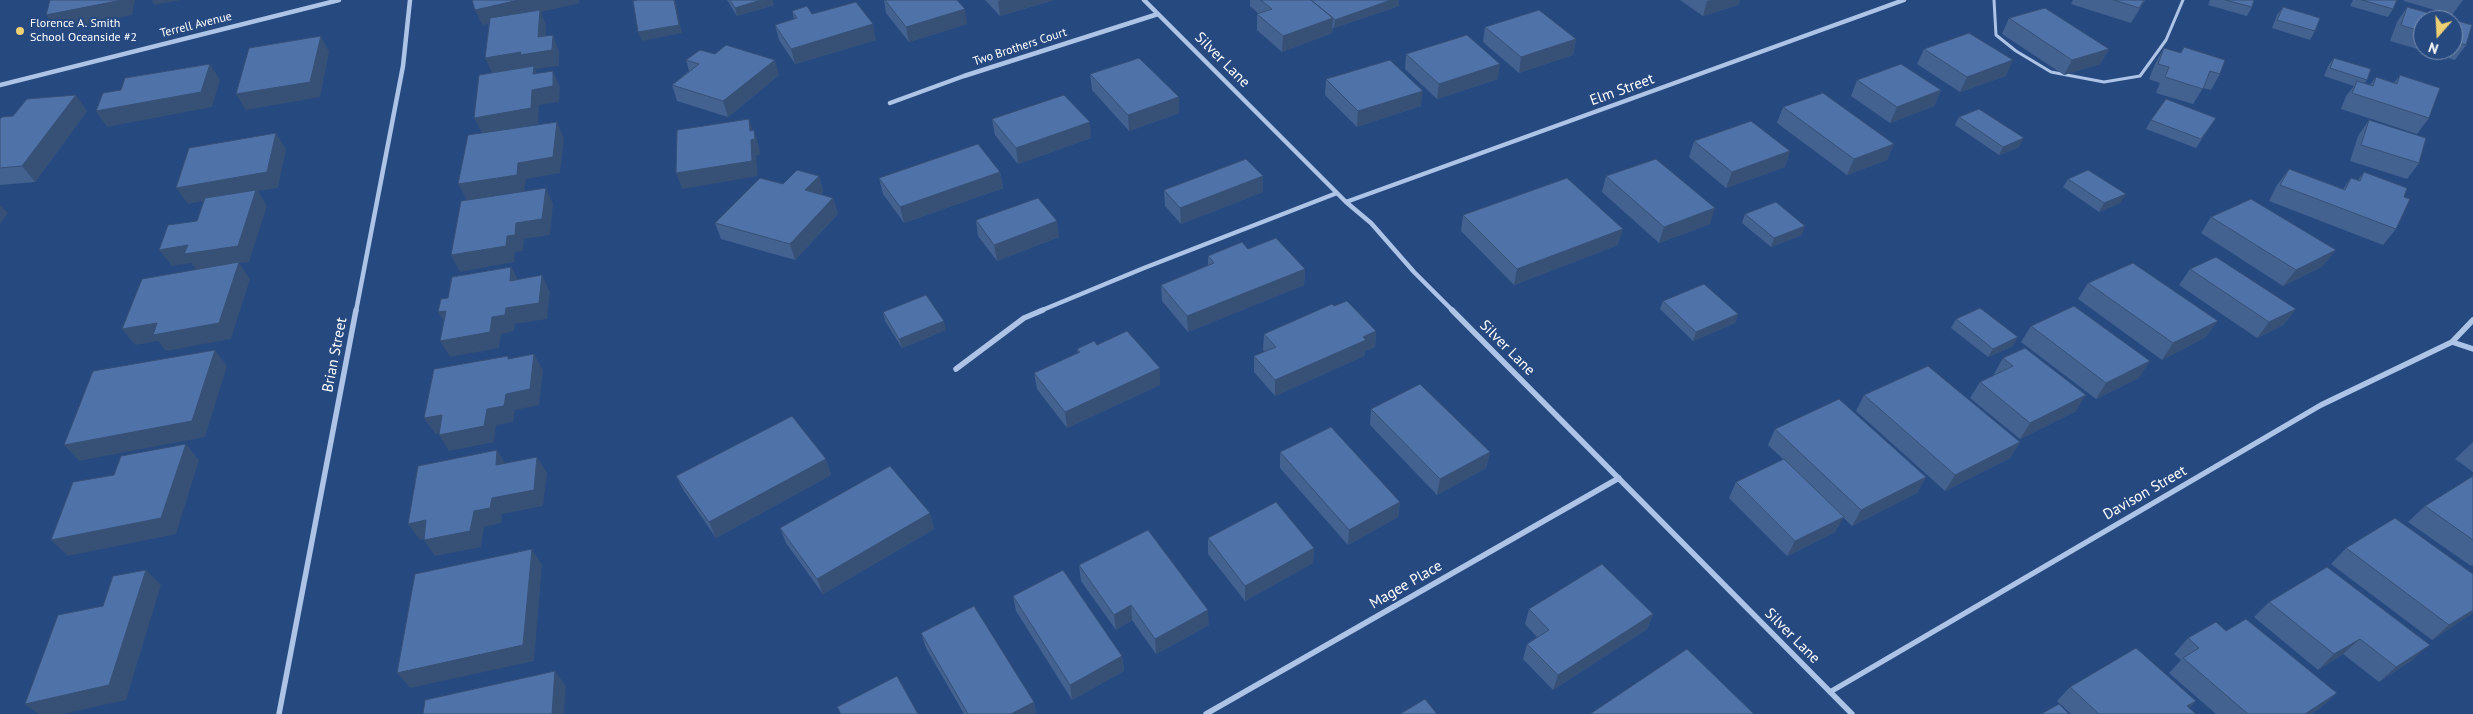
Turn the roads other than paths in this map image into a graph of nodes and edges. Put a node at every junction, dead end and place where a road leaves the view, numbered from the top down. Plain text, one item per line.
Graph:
1 (314, 0) edge
2 (339, 0) edge
3 (410, 0) edge
4 (1144, 0) edge
5 (1904, 0) edge
6 (1994, 0) edge
7 (2183, 0) edge
8 (314, 6) junction
9 (1158, 14) junction
10 (0, 85) edge
11 (890, 103) dead end
12 (1337, 193) junction
13 (1346, 202) junction
14 (2473, 320) edge
15 (2452, 342) junction
16 (2473, 349) edge
17 (956, 369) dead end
18 (1619, 478) junction
19 (1830, 692) junction
20 (279, 714) edge
21 (1206, 714) edge
22 (1852, 714) edge

1 - 8 street
2 - 8 street, Terrell Avenue
3 - 20 street, Brian Street
4 - 9 street, Silver Lane
5 - 13 street, Elm Street
6 - 7 lane
8 - 10 street, Terrell Avenue
9 - 11 street, Two Brothers Court
9 - 12 street, Silver Lane
12 - 13 street, Silver Lane
12 - 17 street
13 - 18 street, Silver Lane
14 - 15 street, Davison Street
15 - 16 street
15 - 19 street, Davison Street
18 - 19 street, Silver Lane
18 - 21 street, Magee Place
19 - 22 street, Silver Lane

